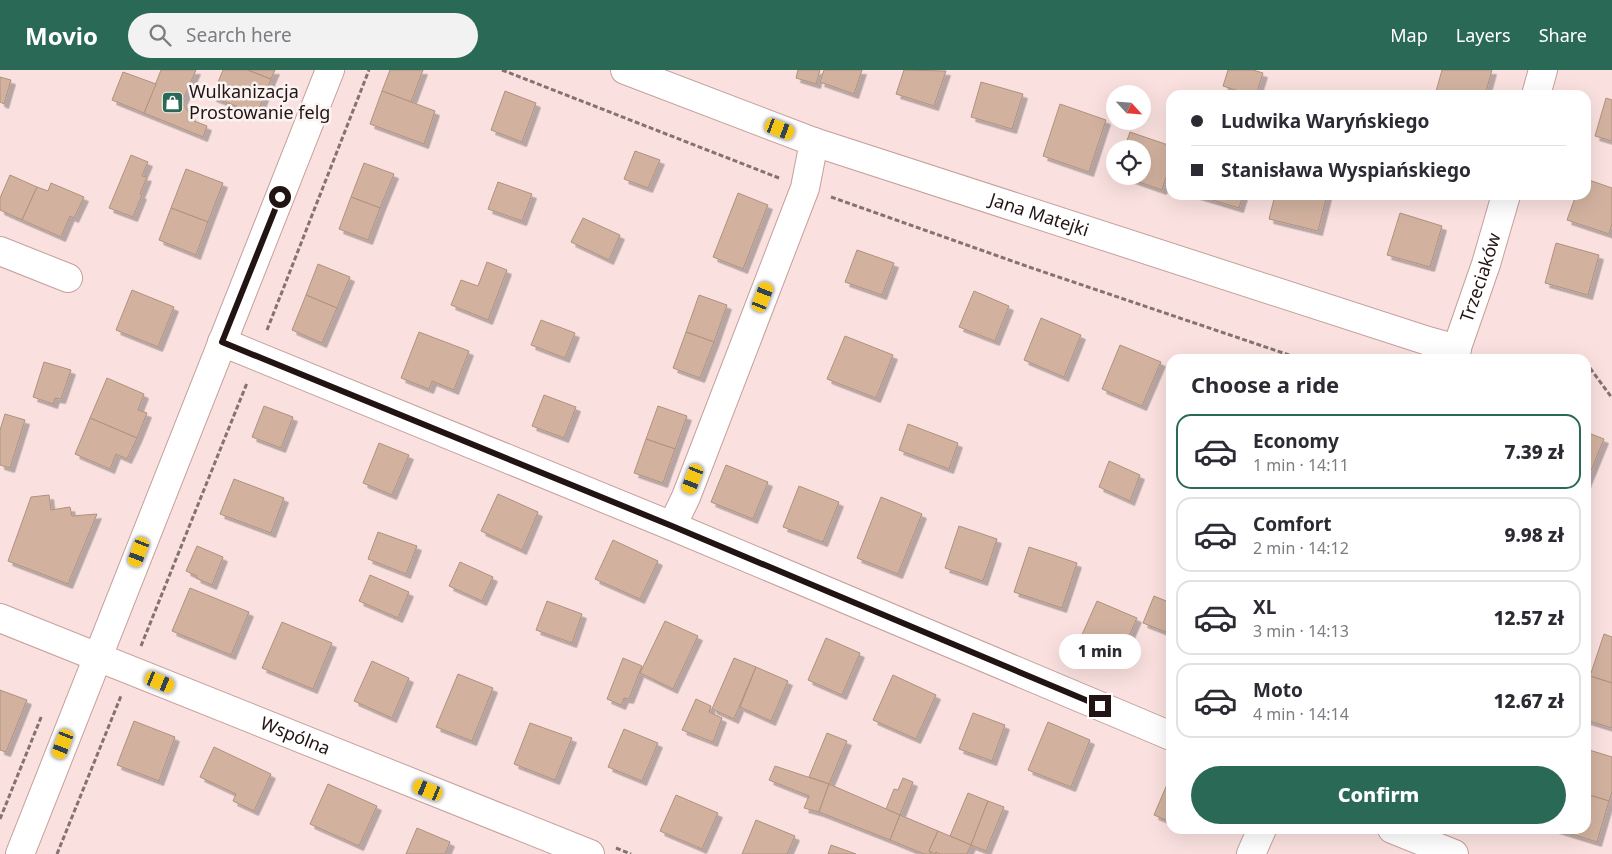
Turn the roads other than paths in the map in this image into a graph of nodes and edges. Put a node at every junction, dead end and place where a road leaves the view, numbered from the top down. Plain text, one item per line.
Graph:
1 (330, 70) edge
2 (624, 70) edge
3 (1543, 70) edge
4 (1537, 90) edge
5 (814, 142) junction
6 (1505, 200) edge
7 (0, 251) edge
8 (68, 278) dead end
9 (222, 342) junction
10 (1455, 354) edge
11 (672, 526) junction
12 (0, 618) edge
13 (98, 657) junction
14 (1166, 734) edge
15 (1260, 834) edge
16 (1404, 834) edge
17 (20, 854) edge
18 (590, 854) edge
19 (1252, 854) edge
20 (1454, 854) edge

1 - 9 street
2 - 5 street, Jana Matejki
3 - 4 street
5 - 10 street, Jana Matejki
5 - 11 street
6 - 10 street, Trzeciaków
7 - 8 street
9 - 11 street
9 - 13 street
11 - 14 street
12 - 13 street, Wspólna
13 - 17 street
13 - 18 street, Wspólna
15 - 19 street
16 - 20 street

